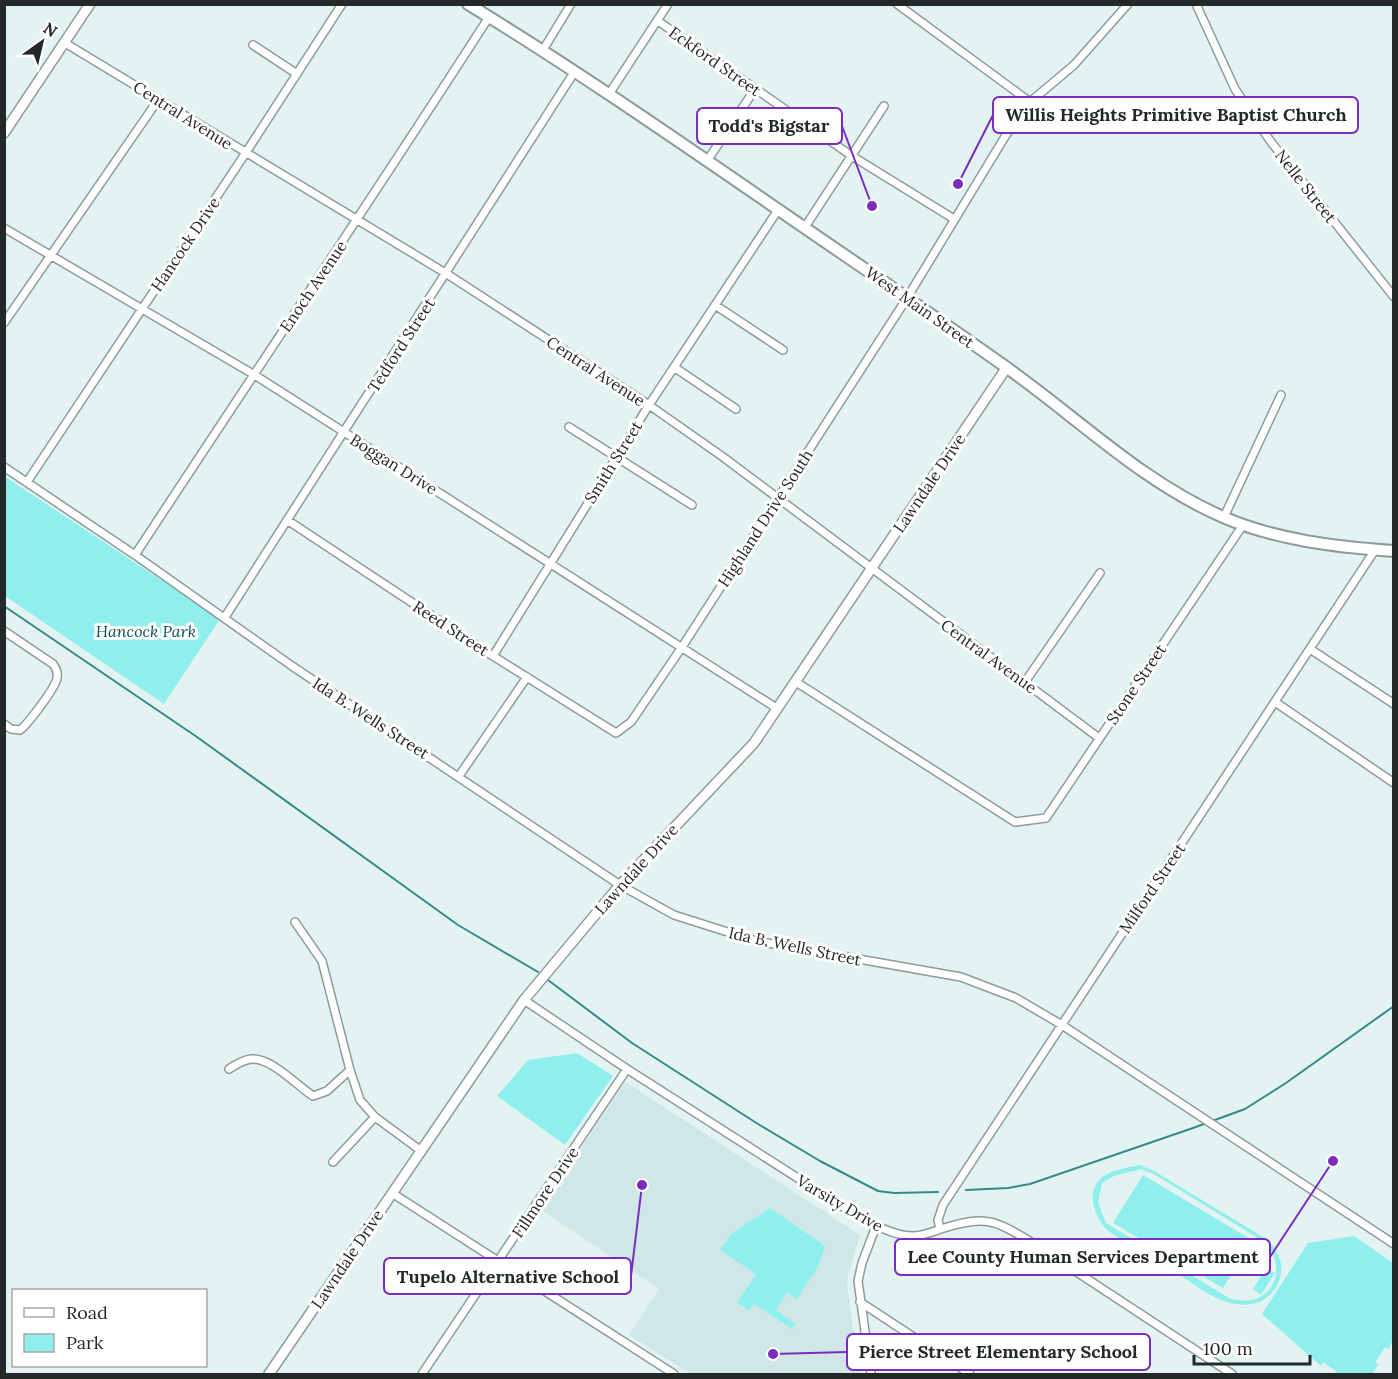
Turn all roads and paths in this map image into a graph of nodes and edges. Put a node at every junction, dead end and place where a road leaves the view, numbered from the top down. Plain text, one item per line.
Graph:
1 (90, 4) edge
2 (342, 4) edge
3 (468, 4) edge
4 (571, 4) edge
5 (668, 4) edge
6 (897, 4) edge
7 (1128, 4) edge
8 (1196, 4) edge
9 (489, 17) junction
10 (658, 21) junction
11 (65, 43) junction
12 (253, 45) dead end
13 (543, 50) junction
14 (575, 71) junction
15 (297, 74) junction
16 (755, 89) junction
17 (609, 94) junction
18 (158, 100) junction
19 (1030, 102) junction
20 (884, 106) dead end
21 (4, 133) edge
22 (245, 154) junction
23 (852, 156) junction
24 (707, 161) junction
25 (778, 210) junction
26 (954, 219) junction
27 (358, 220) junction
28 (806, 227) junction
29 (4, 228) edge
30 (51, 254) junction
31 (447, 274) junction
32 (1394, 297) edge
33 (907, 298) junction
34 (715, 305) junction
35 (141, 309) junction
36 (4, 323) edge
37 (783, 350) dead end
38 (674, 367) junction
39 (1007, 367) junction
40 (253, 374) junction
41 (1281, 395) dead end
42 (648, 405) junction
43 (736, 409) dead end
44 (569, 427) dead end
45 (344, 433) junction
46 (616, 458) junction
47 (4, 467) edge
48 (27, 482) junction
49 (777, 499) junction
50 (692, 504) dead end
51 (1224, 517) junction
52 (287, 520) junction
53 (1243, 525) junction
54 (1375, 550) junction
55 (1394, 551) edge
56 (135, 555) junction
57 (551, 562) junction
58 (871, 569) junction
59 (1100, 573) dead end
60 (225, 617) junction
61 (4, 631) edge
62 (682, 647) junction
63 (1310, 649) junction
64 (493, 656) junction
65 (527, 677) junction
66 (796, 682) junction
67 (1025, 682) junction
68 (1275, 702) junction
69 (1394, 704) edge
70 (778, 709) junction
71 (4, 724) edge
72 (616, 733) joint
73 (1100, 738) junction
74 (459, 777) junction
75 (1394, 783) edge
76 (620, 885) junction
77 (295, 922) dead end
78 (524, 999) junction
79 (1062, 1025) junction
80 (229, 1069) dead end
81 (627, 1069) junction
82 (350, 1070) junction
83 (375, 1118) junction
84 (420, 1150) junction
85 (333, 1162) dead end
86 (392, 1192) junction
87 (876, 1226) junction
88 (940, 1229) junction
89 (1394, 1244) edge
90 (498, 1262) junction
91 (860, 1302) junction
92 (269, 1374) edge
93 (422, 1374) edge
94 (674, 1374) edge
95 (872, 1374) edge
96 (970, 1374) edge
97 (1232, 1374) edge

1 - 11 street
2 - 15 street, Hancock Drive
3 - 9 main road, West Main Street
4 - 13 street
5 - 10 street
6 - 19 street
7 - 19 street, Highland Drive South
8 - 32 street, Nelle Street
9 - 13 main road, West Main Street
9 - 27 street, Enoch Avenue
10 - 16 street, Eckford Street
10 - 17 street
11 - 18 street, Central Avenue
11 - 21 street
12 - 15 street
13 - 14 main road, West Main Street
14 - 17 main road, West Main Street
14 - 31 street, Tedford Street
15 - 22 street, Hancock Drive
16 - 23 street, Eckford Street
16 - 24 street
17 - 24 main road, West Main Street
18 - 22 street, Central Avenue
18 - 30 street
19 - 26 street, Highland Drive South
20 - 23 street
22 - 27 street, Central Avenue
22 - 35 street, Hancock Drive
23 - 26 street, Eckford Street
23 - 28 street
24 - 25 main road, West Main Street
25 - 28 main road, West Main Street
25 - 34 street, Smith Street
26 - 33 street, Highland Drive South
27 - 31 street, Central Avenue
27 - 40 street, Enoch Avenue
28 - 33 main road, West Main Street
29 - 30 street, Boggan Drive
30 - 35 street, Boggan Drive
30 - 36 street
31 - 42 street, Central Avenue
31 - 45 street, Tedford Street
33 - 39 main road, West Main Street
33 - 49 street, Highland Drive South
34 - 37 street
34 - 38 street, Smith Street
35 - 40 street, Boggan Drive
35 - 48 street, Hancock Drive
38 - 42 street, Smith Street
38 - 43 street
39 - 51 main road, West Main Street
39 - 58 street, Lawndale Drive
40 - 45 street, Boggan Drive
40 - 56 street, Enoch Avenue
41 - 51 street
42 - 46 street, Smith Street
42 - 49 street, Central Avenue
44 - 46 street
45 - 52 street, Tedford Street
45 - 57 street, Boggan Drive
46 - 50 street
46 - 57 street, Smith Street
47 - 48 street, Ida B. Wells Street
48 - 56 street, Ida B. Wells Street
49 - 58 street, Central Avenue
49 - 62 street, Highland Drive South
51 - 53 main road, West Main Street
52 - 60 street, Tedford Street
52 - 64 street, Reed Street
53 - 54 main road, West Main Street
53 - 73 street, Stone Street
54 - 55 main road, West Main Street
54 - 63 street, Milford Street
56 - 60 street, Ida B. Wells Street
57 - 62 street, Boggan Drive
57 - 64 street, Smith Street
58 - 66 street, Lawndale Drive
58 - 67 street, Central Avenue
59 - 67 street
60 - 74 street, Ida B. Wells Street
61 - 71 street
62 - 70 street, Boggan Drive
62 - 72 street, Highland Drive South
63 - 68 street, Milford Street
63 - 69 street
64 - 65 street, Reed Street
65 - 72 street, Reed Street
65 - 74 street
66 - 70 street, Lawndale Drive
66 - 73 street, Stone Street
67 - 73 street, Central Avenue
68 - 75 street
68 - 79 street, Milford Street
70 - 76 street, Lawndale Drive
74 - 76 street, Ida B. Wells Street
76 - 78 street, Lawndale Drive
76 - 79 street, Ida B. Wells Street
77 - 82 street
78 - 81 street, Varsity Drive
78 - 84 street, Lawndale Drive
79 - 88 street, Milford Street
79 - 89 street, Ida B. Wells Street
80 - 82 street
81 - 87 street, Varsity Drive
81 - 90 street, Fillmore Drive
82 - 83 street
83 - 84 street
83 - 85 street
84 - 86 street, Lawndale Drive
86 - 90 street
86 - 92 street, Lawndale Drive
87 - 88 street, Varsity Drive
87 - 91 street
88 - 97 street, Varsity Drive
90 - 93 street, Fillmore Drive
90 - 94 street
91 - 95 street
91 - 96 street

